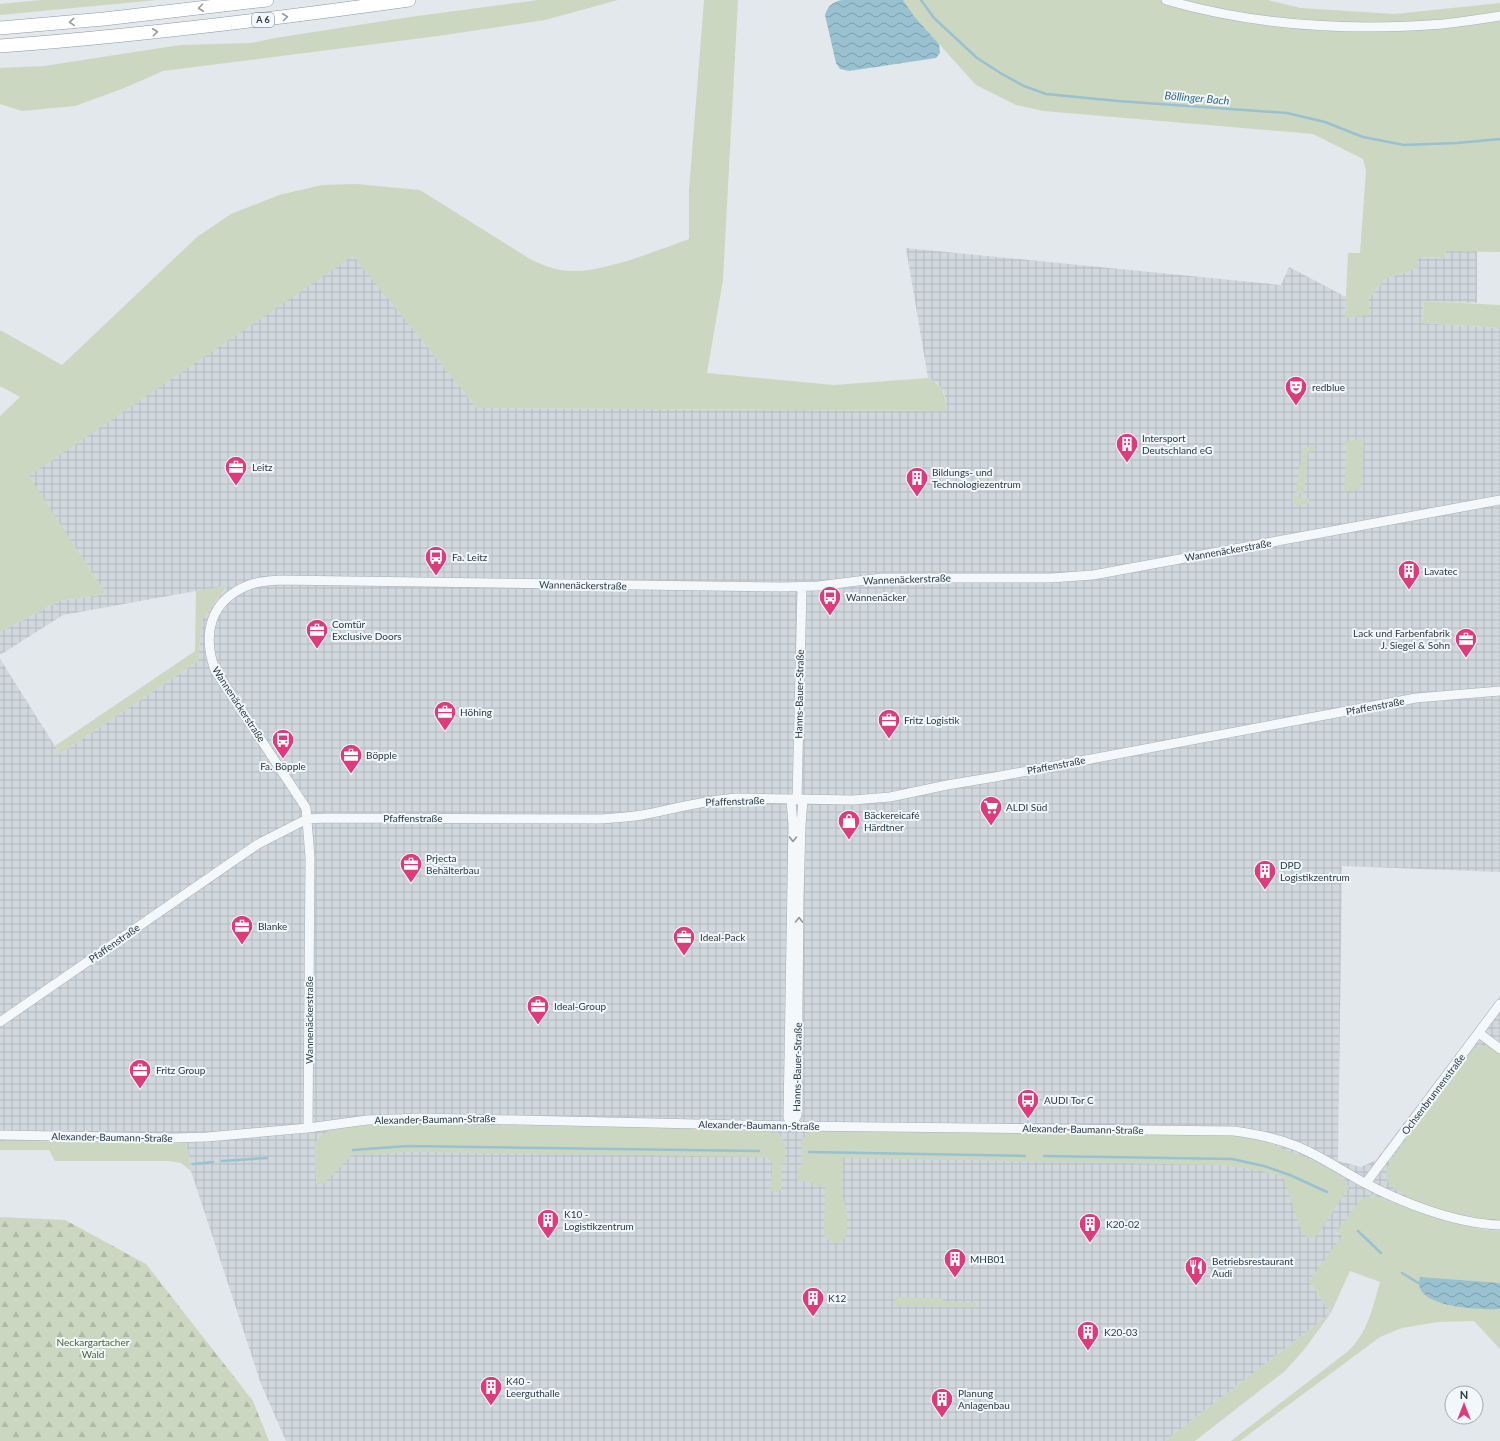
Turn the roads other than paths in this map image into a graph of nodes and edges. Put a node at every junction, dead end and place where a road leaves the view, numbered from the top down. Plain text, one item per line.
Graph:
1 (268, 0) edge
2 (409, 0) edge
3 (1166, 0) edge
4 (1500, 16) edge
5 (0, 28) edge
6 (0, 46) edge
7 (1500, 500) edge
8 (802, 587) junction
9 (1500, 691) edge
10 (797, 800) junction
11 (306, 819) junction
12 (1500, 1004) edge
13 (0, 1022) edge
14 (1479, 1033) junction
15 (1500, 1049) edge
16 (790, 1126) junction
17 (308, 1128) junction
18 (0, 1135) edge
19 (1366, 1184) junction
20 (1500, 1225) edge

1 -> 5 highway, A 6
6 -> 2 highway, A 6
3 - 4 street
7 - 8 street, Wannenäckerstraße
8 - 10 street, Hanns-Bauer-Straße
8 - 11 street, Wannenäckerstraße
9 - 10 street, Pfaffenstraße
10 - 11 street, Pfaffenstraße
10 - 16 street, Hanns-Bauer-Straße
11 - 13 street, Pfaffenstraße
11 - 17 street, Wannenäckerstraße
12 - 14 street, Ochsenbrunnenstraße
14 - 15 street
14 - 19 street, Ochsenbrunnenstraße
16 - 17 street, Alexander-Baumann-Straße
16 - 19 street, Alexander-Baumann-Straße
17 - 18 street, Alexander-Baumann-Straße
19 - 20 street, Alexander-Baumann-Straße

